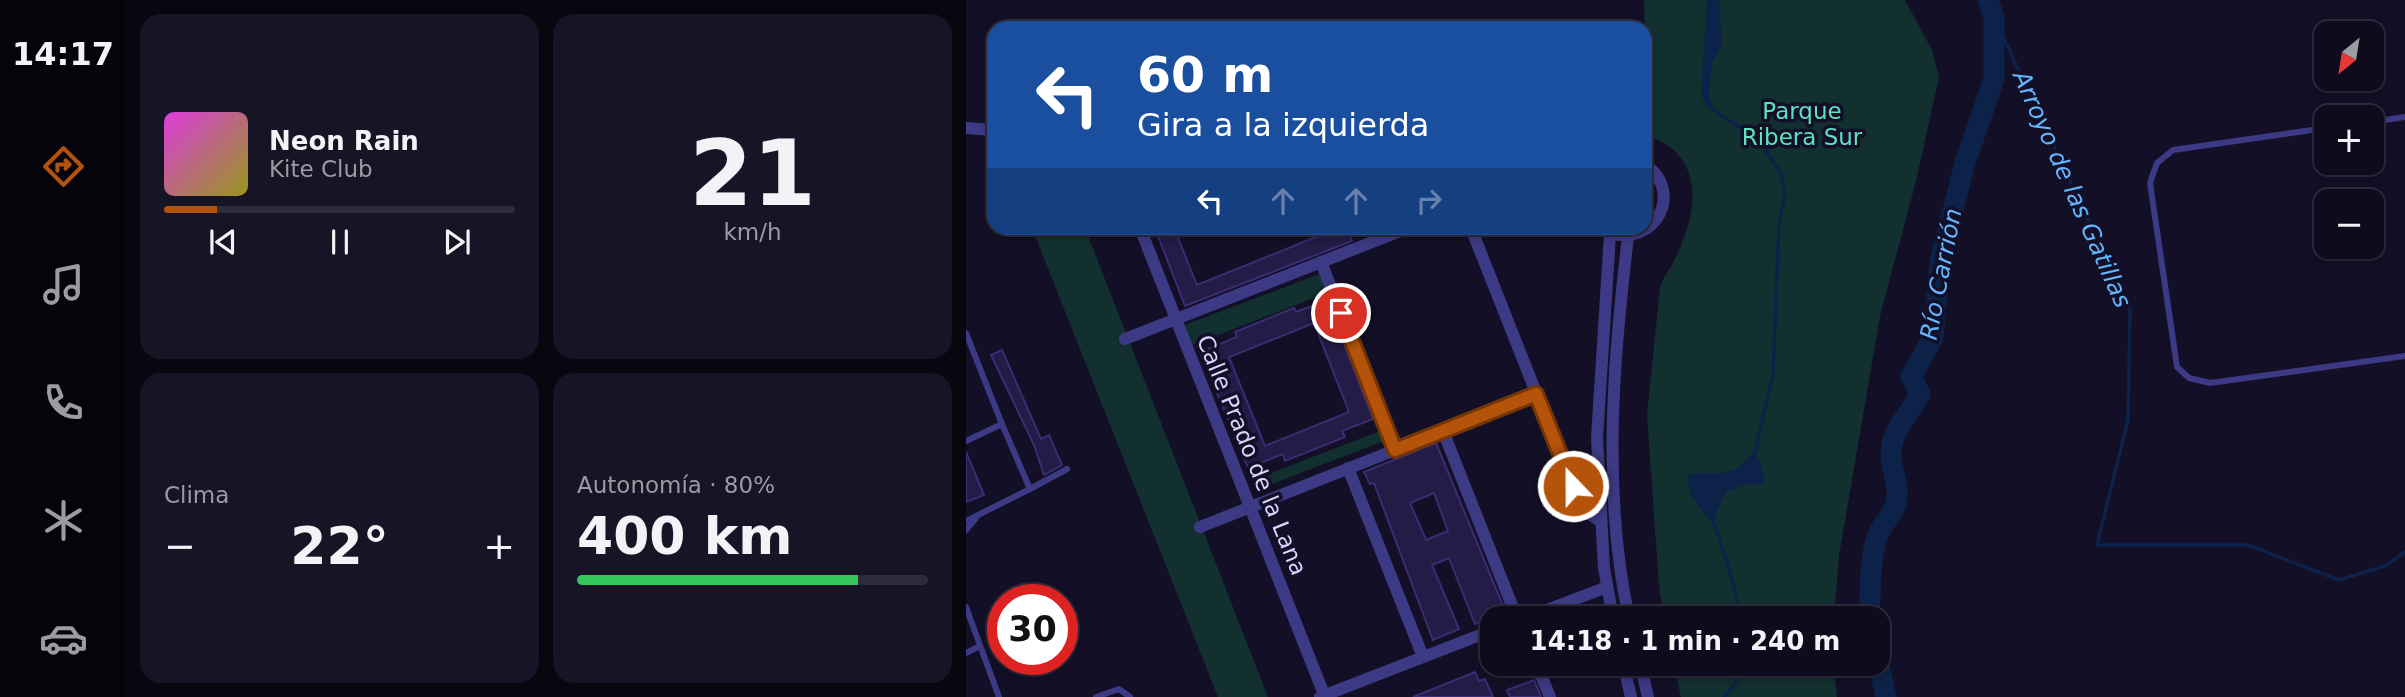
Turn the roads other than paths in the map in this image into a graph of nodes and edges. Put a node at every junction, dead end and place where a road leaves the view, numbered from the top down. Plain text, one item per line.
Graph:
1 (2405, 117) edge
2 (2384, 120) edge
3 (966, 128) edge
4 (987, 130) edge
5 (2314, 130) edge
6 (1652, 170) edge
7 (1652, 225) edge
8 (1143, 235) edge
9 (1390, 235) edge
10 (1474, 235) edge
11 (1610, 235) edge
12 (1616, 235) edge
13 (1633, 235) edge
14 (1628, 237) junction
15 (1321, 262) junction
16 (1176, 319) junction
17 (966, 332) edge
18 (1125, 339) dead end
19 (2405, 356) edge
20 (1536, 394) junction
21 (1002, 424) junction
22 (1443, 431) junction
23 (966, 441) edge
24 (1395, 450) junction
25 (1348, 468) junction
26 (1067, 469) dead end
27 (1030, 489) junction
28 (1250, 508) junction
29 (979, 515) junction
30 (966, 521) edge
31 (1600, 521) junction
32 (1200, 527) dead end
33 (966, 530) edge
34 (1607, 587) junction
35 (1512, 606) edge
36 (1557, 606) edge
37 (1611, 606) edge
38 (1627, 606) edge
39 (966, 607) edge
40 (1480, 635) edge
41 (980, 646) junction
42 (966, 653) edge
43 (1423, 657) junction
44 (1541, 676) edge
45 (1626, 676) edge
46 (1643, 676) edge
47 (1323, 696) edge
48 (999, 697) edge
49 (1096, 697) edge
50 (1130, 697) edge
51 (1550, 697) edge
52 (1631, 697) edge
53 (1648, 697) edge

1 - 2 lane
3 - 4 street
5 - 19 lane
6 - 7 street
8 - 16 street, Calle Prado de la Lana
9 - 15 street
10 - 20 street
11 - 31 street
12 - 14 street
13 - 14 street
14 - 38 street
15 - 16 street
15 - 24 street
16 - 18 street
16 - 28 street, Calle Prado de la Lana
17 - 21 lane
20 - 22 street
20 - 31 street
21 - 23 lane
21 - 27 lane
22 - 24 street
22 - 35 street
24 - 25 street
25 - 28 street
25 - 43 street
26 - 27 lane
27 - 29 lane
28 - 32 street
28 - 47 street, Calle Prado de la Lana
29 - 30 lane
29 - 33 lane
31 - 34 street
34 - 36 street
34 - 37 street
39 - 41 lane
40 - 43 street
41 - 42 lane
41 - 48 lane
43 - 47 street
44 - 51 street
45 - 52 street
46 - 53 street
49 - 50 lane

